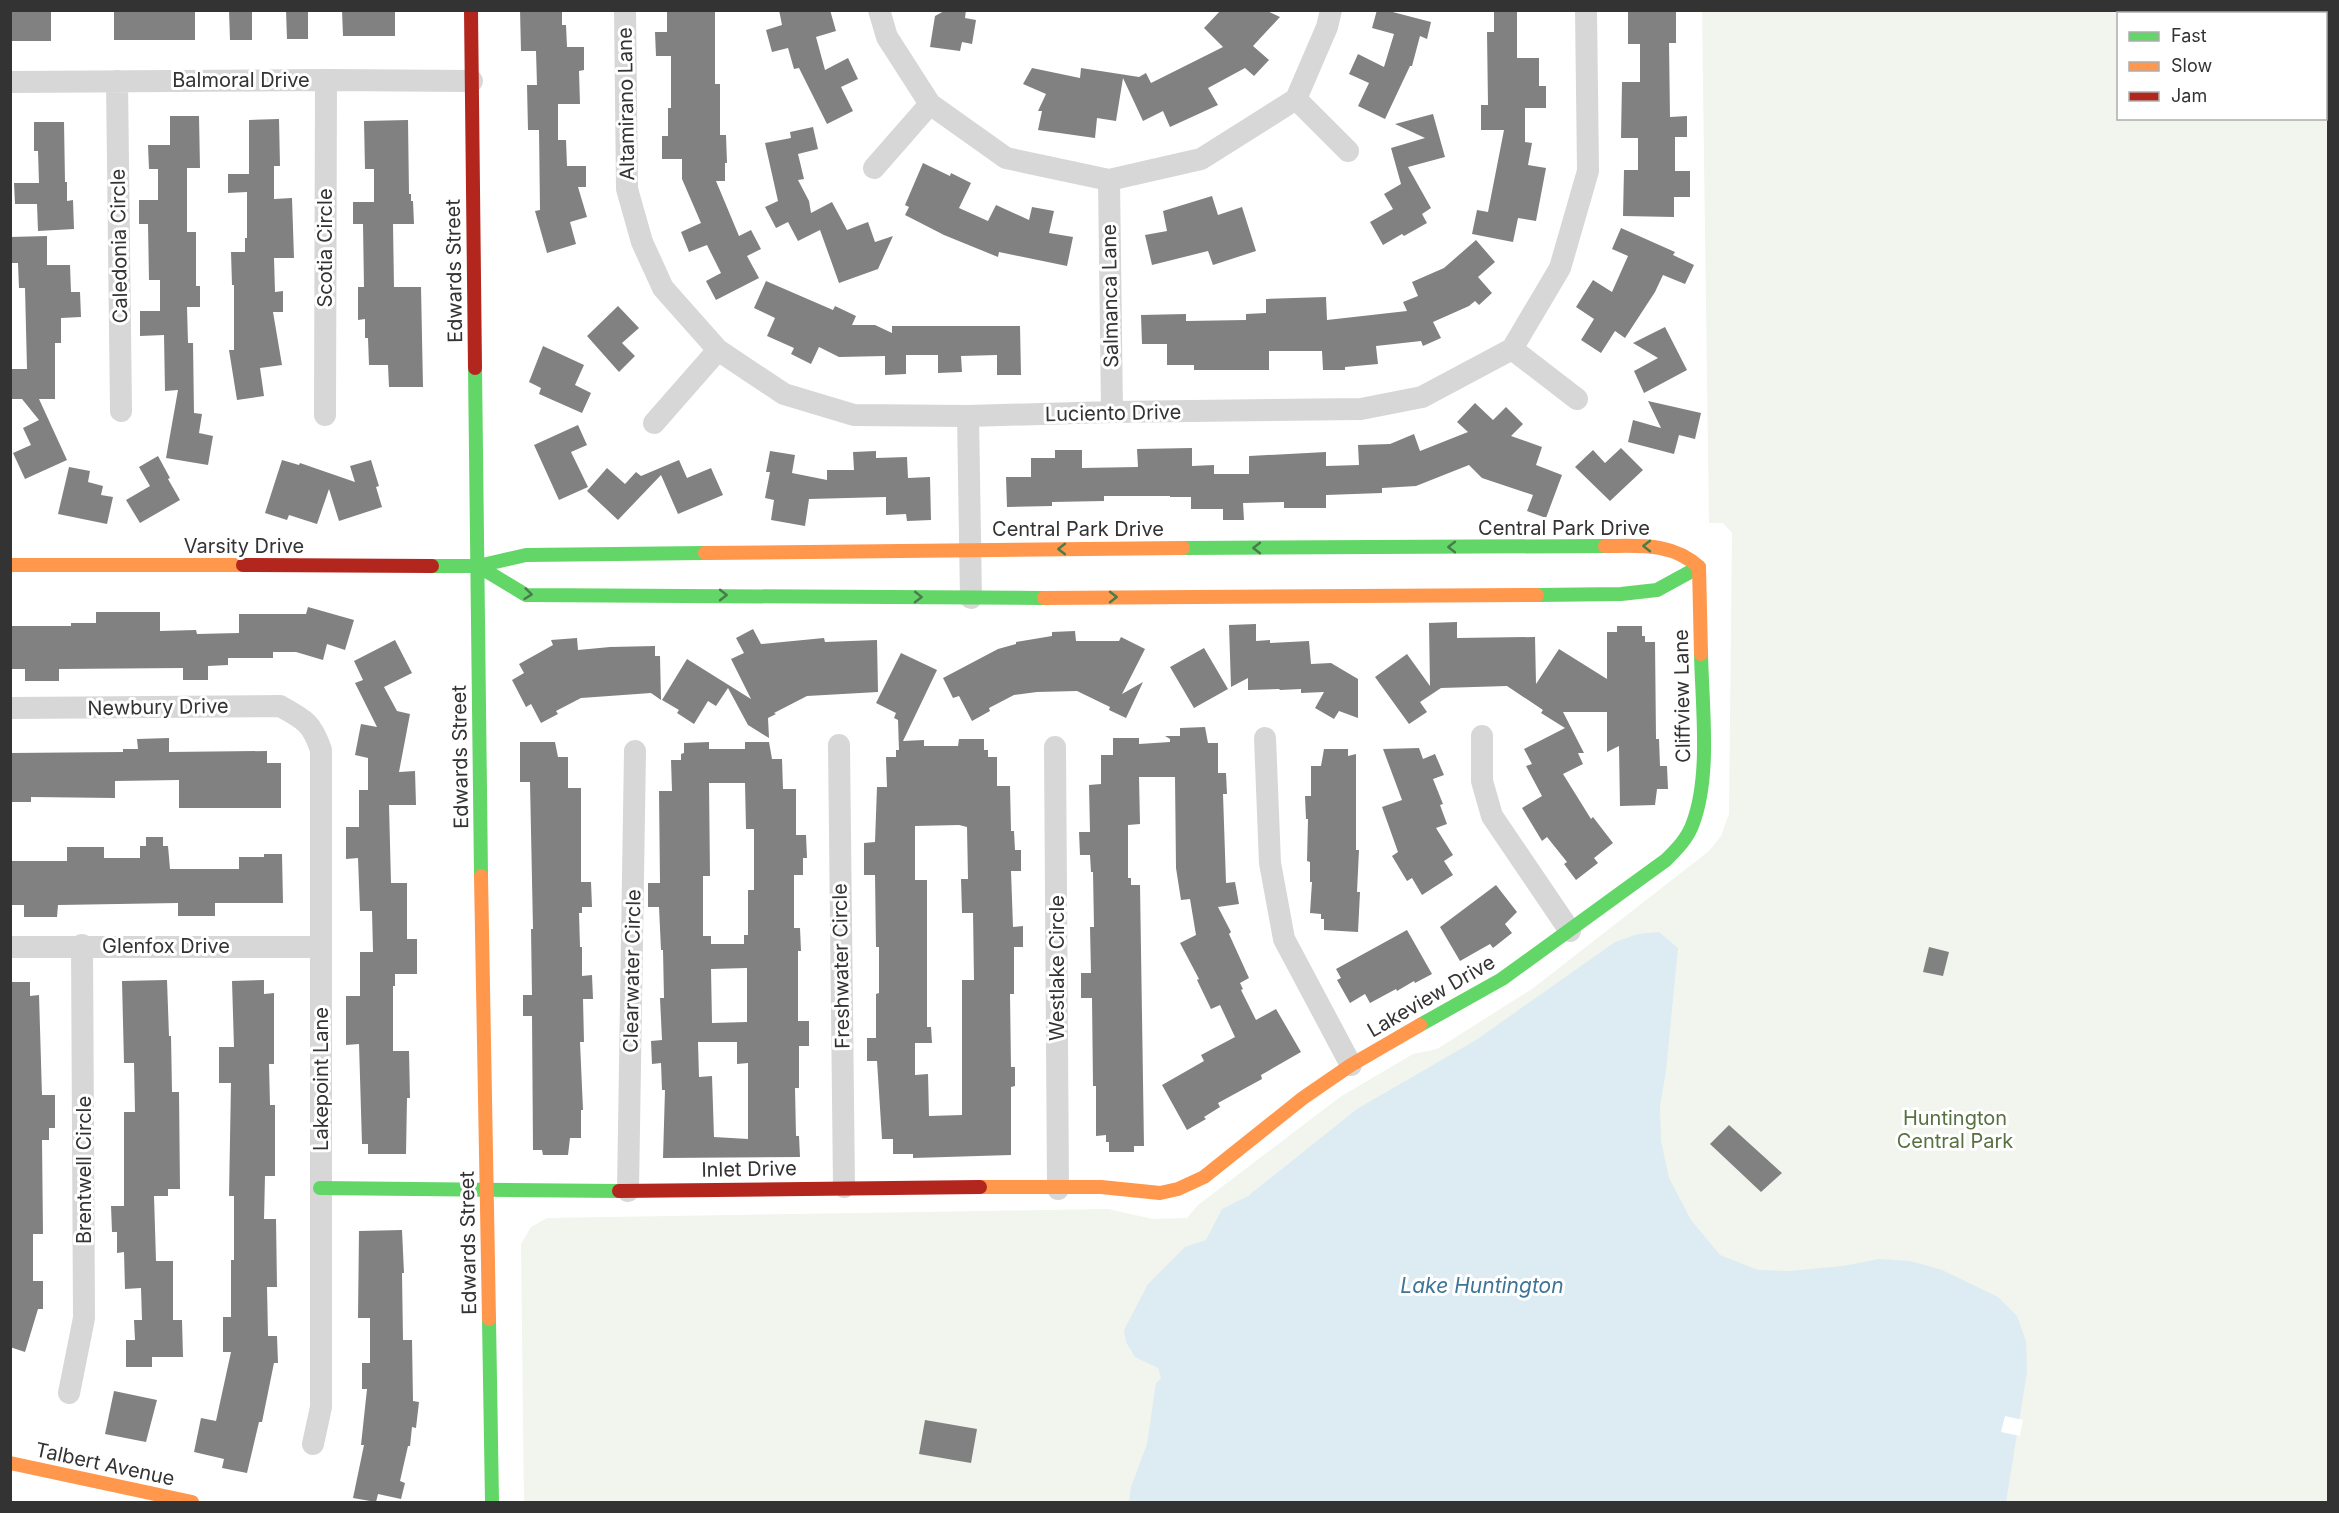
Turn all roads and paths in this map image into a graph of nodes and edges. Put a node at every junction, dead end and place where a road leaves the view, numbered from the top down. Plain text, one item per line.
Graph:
1 (471, 10) edge
2 (625, 10) edge
3 (879, 10) edge
4 (1331, 10) edge
5 (1586, 10) edge
6 (326, 80) junction
7 (117, 81) junction
8 (472, 81) junction
9 (10, 82) edge
10 (1296, 99) junction
11 (930, 104) junction
12 (1348, 150) dead end
13 (874, 168) dead end
14 (1109, 180) junction
15 (1512, 349) junction
16 (718, 350) junction
17 (1577, 399) dead end
18 (121, 411) dead end
19 (1112, 412) junction
20 (325, 415) dead end
21 (968, 416) junction
22 (654, 423) dead end
23 (971, 549) junction
24 (10, 566) edge
25 (478, 566) junction
26 (1699, 567) junction
27 (1657, 590) junction
28 (971, 598) junction
29 (1701, 619) junction
30 (10, 708) edge
31 (303, 719) joint
32 (1482, 736) dead end
33 (1265, 738) dead end
34 (839, 745) dead end
35 (1055, 747) dead end
36 (635, 751) dead end
37 (1693, 824) joint
38 (1570, 931) junction
39 (82, 945) junction
40 (10, 947) edge
41 (321, 947) junction
42 (1351, 1065) junction
43 (844, 1187) junction
44 (320, 1188) junction
45 (1058, 1188) junction
46 (1178, 1188) joint
47 (486, 1191) junction
48 (628, 1191) junction
49 (69, 1393) dead end
50 (313, 1444) dead end
51 (10, 1463) edge
52 (192, 1503) edge
53 (492, 1503) edge

1 - 8 street, Edwards Street
2 - 16 street, Altamirano Lane
3 - 11 street
4 - 10 street
5 - 15 street
6 - 7 street, Balmoral Drive
6 - 8 street, Balmoral Drive
6 - 20 street, Scotia Circle
7 - 9 street, Balmoral Drive
7 - 18 street, Caledonia Circle
8 - 25 street, Edwards Street
10 - 12 street
10 - 14 street
11 - 13 street
11 - 14 street
14 - 19 street, Salmanca Lane
15 - 17 street
15 - 19 street, Luciento Drive
16 - 21 street, Luciento Drive
16 - 22 street
19 - 21 street, Luciento Drive
21 - 23 street
23 - 25 street, Central Park Drive
26 -> 23 street, Central Park Drive
23 - 28 street
24 - 25 street, Varsity Drive
25 -> 28 street
25 - 47 street, Edwards Street
26 - 27 street
26 - 29 street, Cliffview Lane
28 -> 27 street
27 - 29 street
29 - 37 street, Cliffview Lane
30 - 31 street, Newbury Drive
31 - 41 street, Lakepoint Lane
32 - 38 street
33 - 42 street
34 - 43 street, Freshwater Circle
35 - 45 street, Westlake Circle
36 - 48 street, Clearwater Circle
37 - 38 street, Lakeview Drive
38 - 42 street, Lakeview Drive
39 - 40 street, Glenfox Drive
39 - 41 street, Glenfox Drive
39 - 49 street, Brentwell Circle
41 - 44 street, Lakepoint Lane
42 - 46 street, Lakeview Drive
43 - 45 street, Inlet Drive
43 - 48 street, Inlet Drive
44 - 47 street, Inlet Drive
44 - 50 street, Lakepoint Lane
45 - 46 street, Inlet Drive
47 - 48 street, Inlet Drive
47 - 53 street, Edwards Street
51 - 52 street, Talbert Avenue

